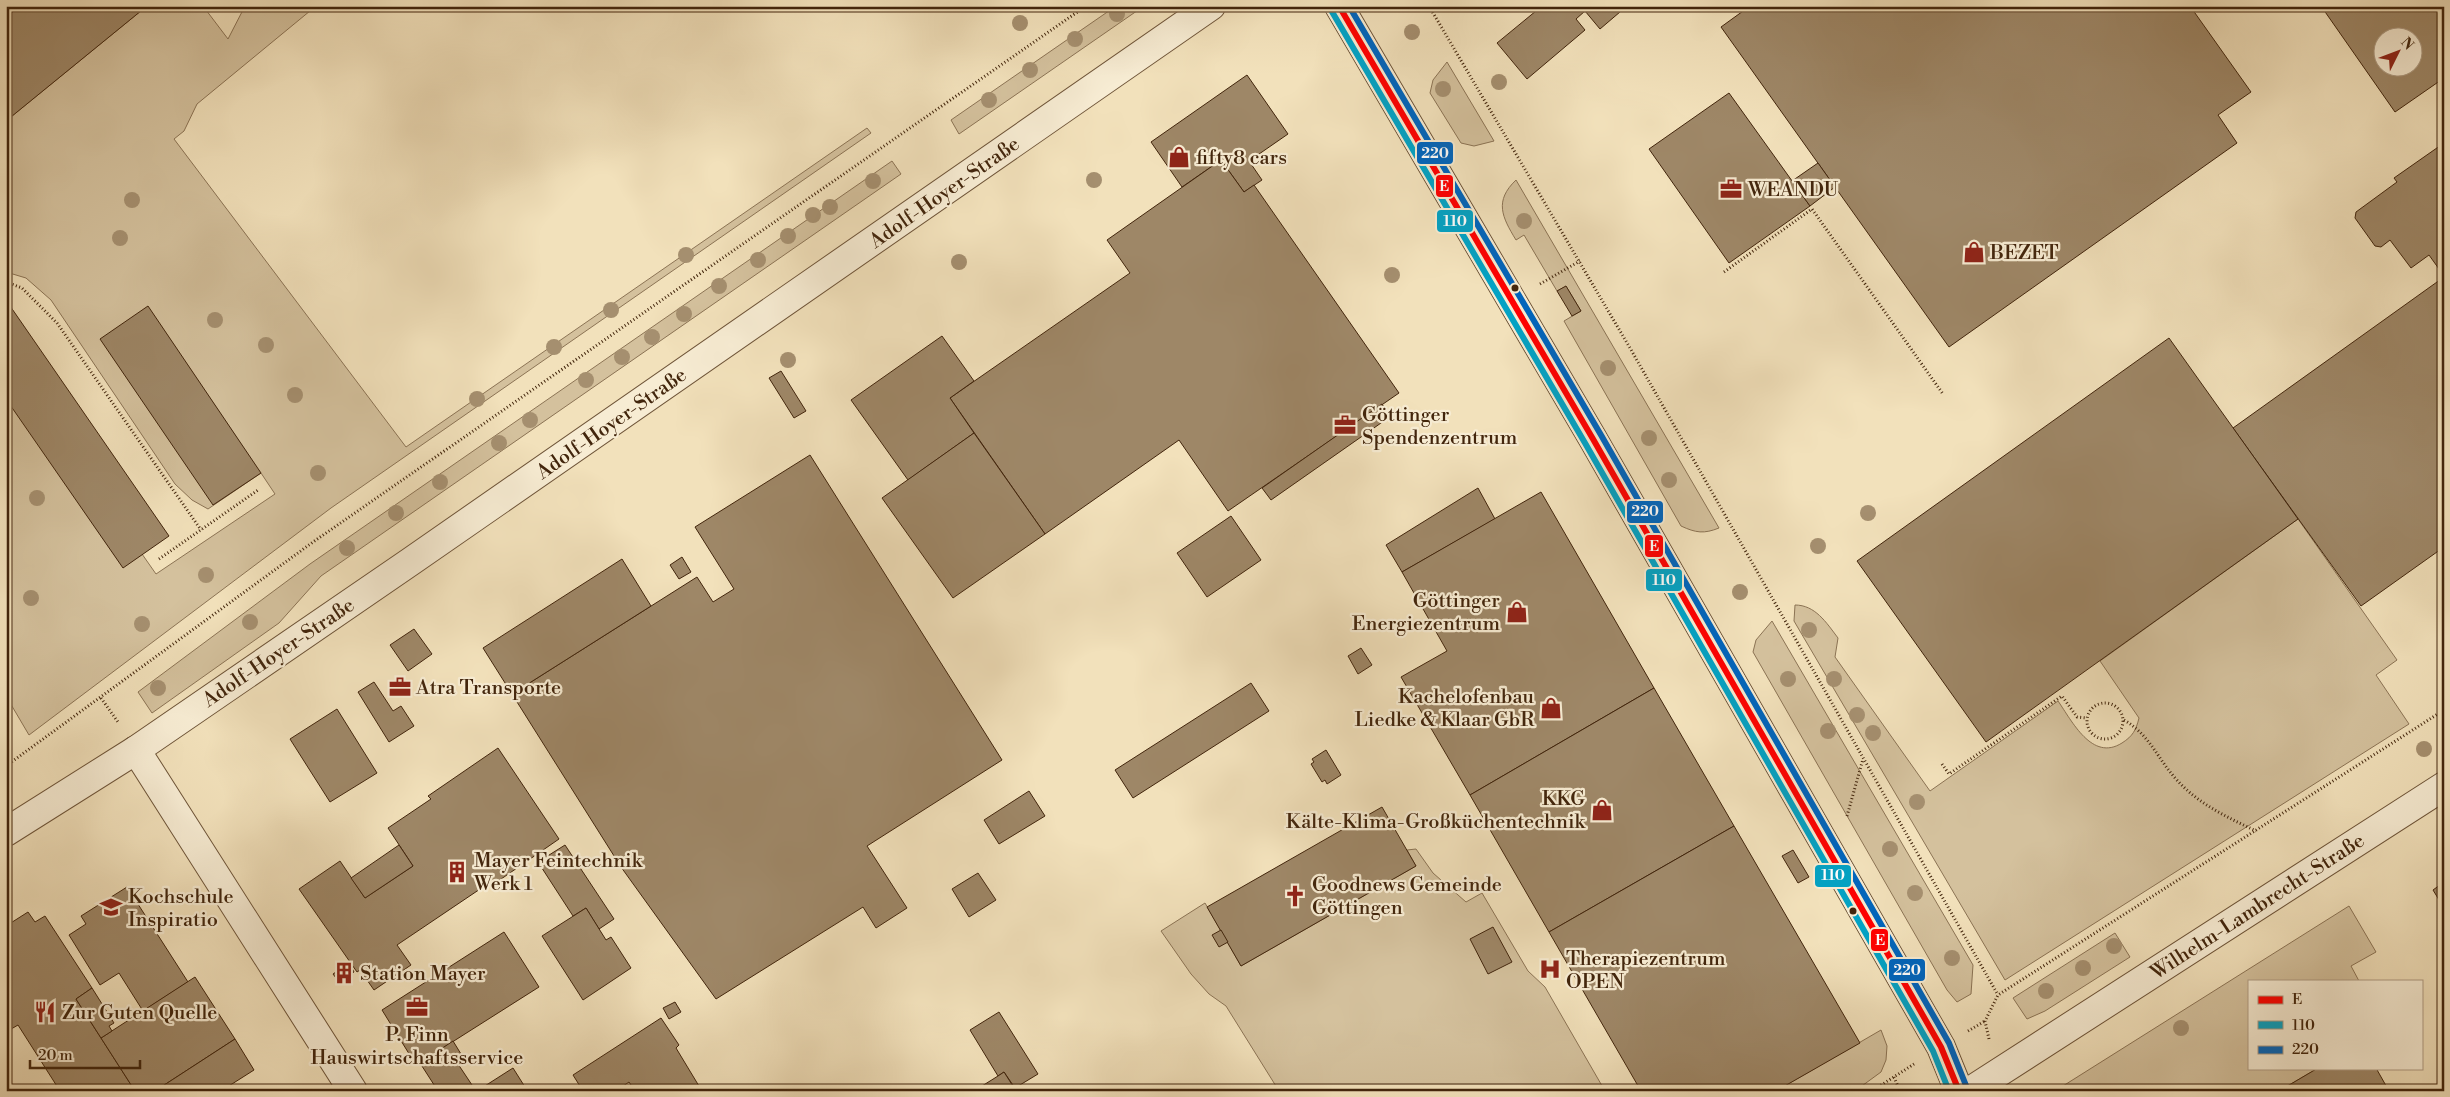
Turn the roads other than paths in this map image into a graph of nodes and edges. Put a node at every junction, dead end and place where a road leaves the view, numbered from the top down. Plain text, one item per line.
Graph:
1 (1211, 6) edge
2 (1339, 6) edge
3 (136, 750) junction
4 (2444, 786) edge
5 (6, 832) edge
6 (353, 1091) edge
7 (1959, 1091) edge
8 (1970, 1091) edge

1 - 3 street, Adolf-Hoyer-Straße
2 - 7 street
3 - 5 street, Adolf-Hoyer-Straße
3 - 6 street
4 - 8 street, Wilhelm-Lambrecht-Straße

